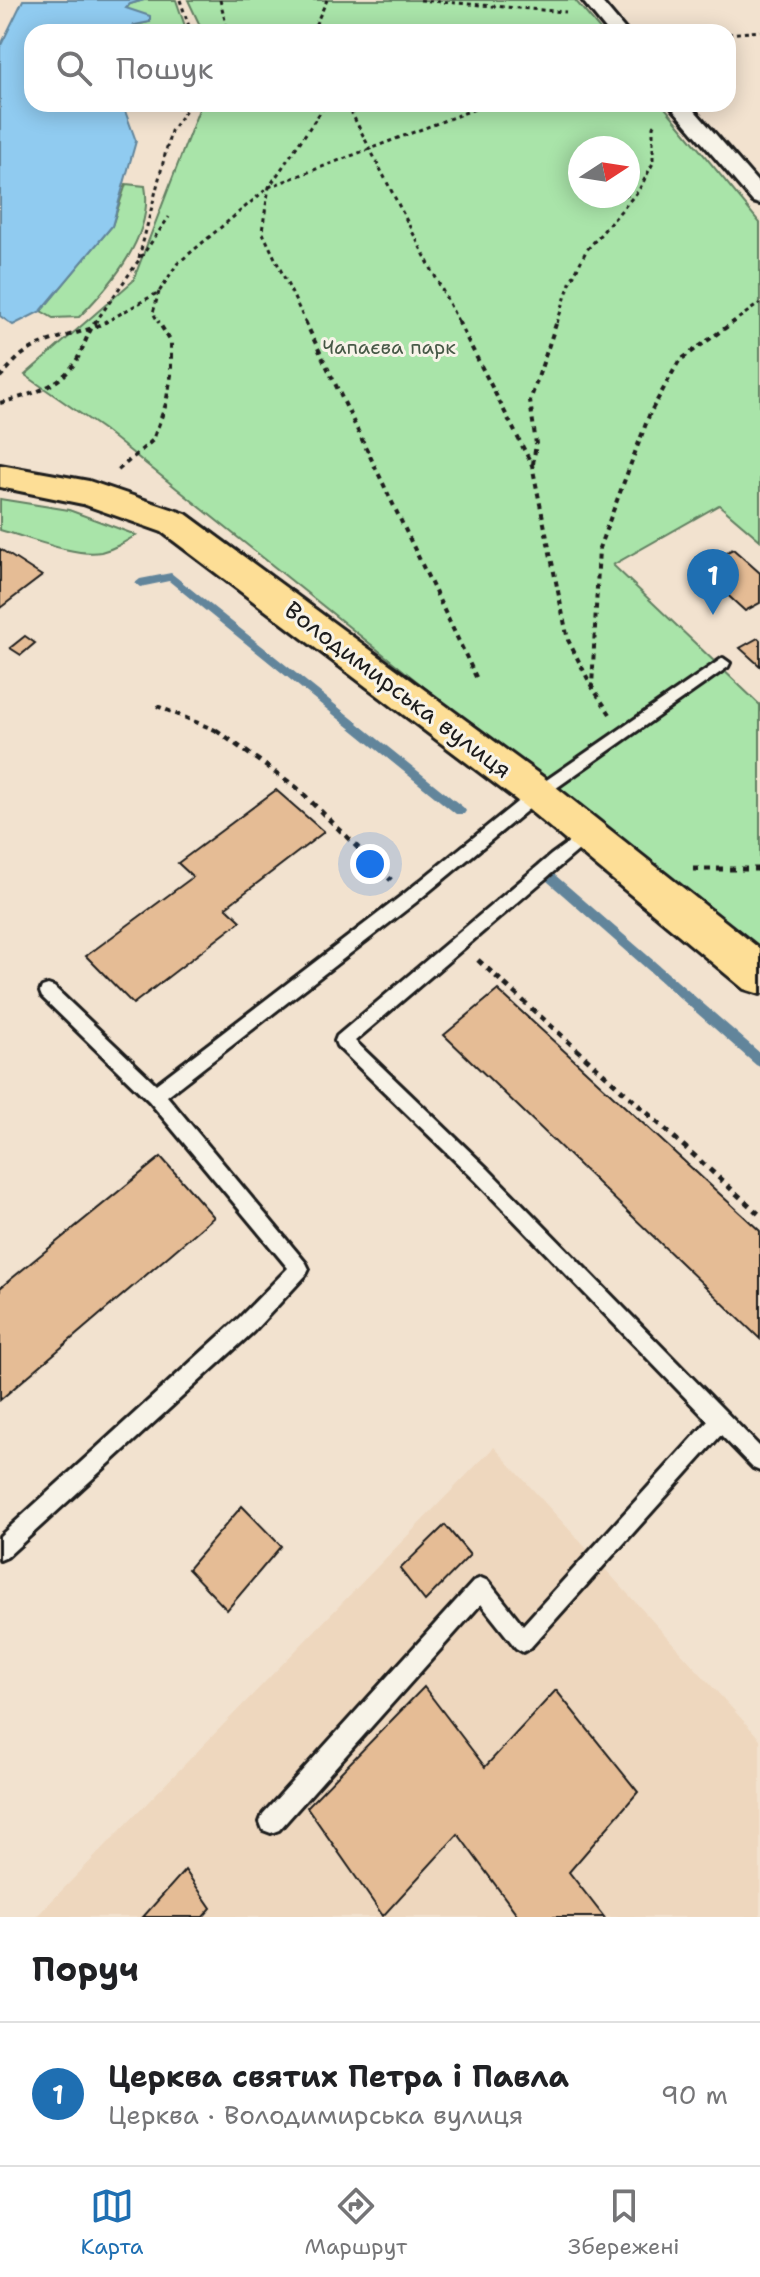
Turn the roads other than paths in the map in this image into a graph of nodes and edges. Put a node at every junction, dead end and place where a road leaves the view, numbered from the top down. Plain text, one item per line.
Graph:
1 (591, 0) edge
2 (611, 24) edge
3 (686, 112) edge
4 (760, 198) edge
5 (0, 476) edge
6 (723, 663) dead end
7 (537, 794) junction
8 (588, 834) junction
9 (760, 975) edge
10 (48, 992) dead end
11 (155, 1095) junction
12 (721, 1421) junction
13 (760, 1461) edge
14 (0, 1550) edge
15 (271, 1822) dead end

1 - 2 street
3 - 4 street
5 - 7 main road, Володимирська вулиця
6 - 7 lane
7 - 8 main road, Володимирська вулиця
7 - 11 lane
8 - 9 main road, Володимирська вулиця
8 - 12 lane
10 - 11 lane
11 - 14 lane
12 - 13 lane
12 - 15 lane

